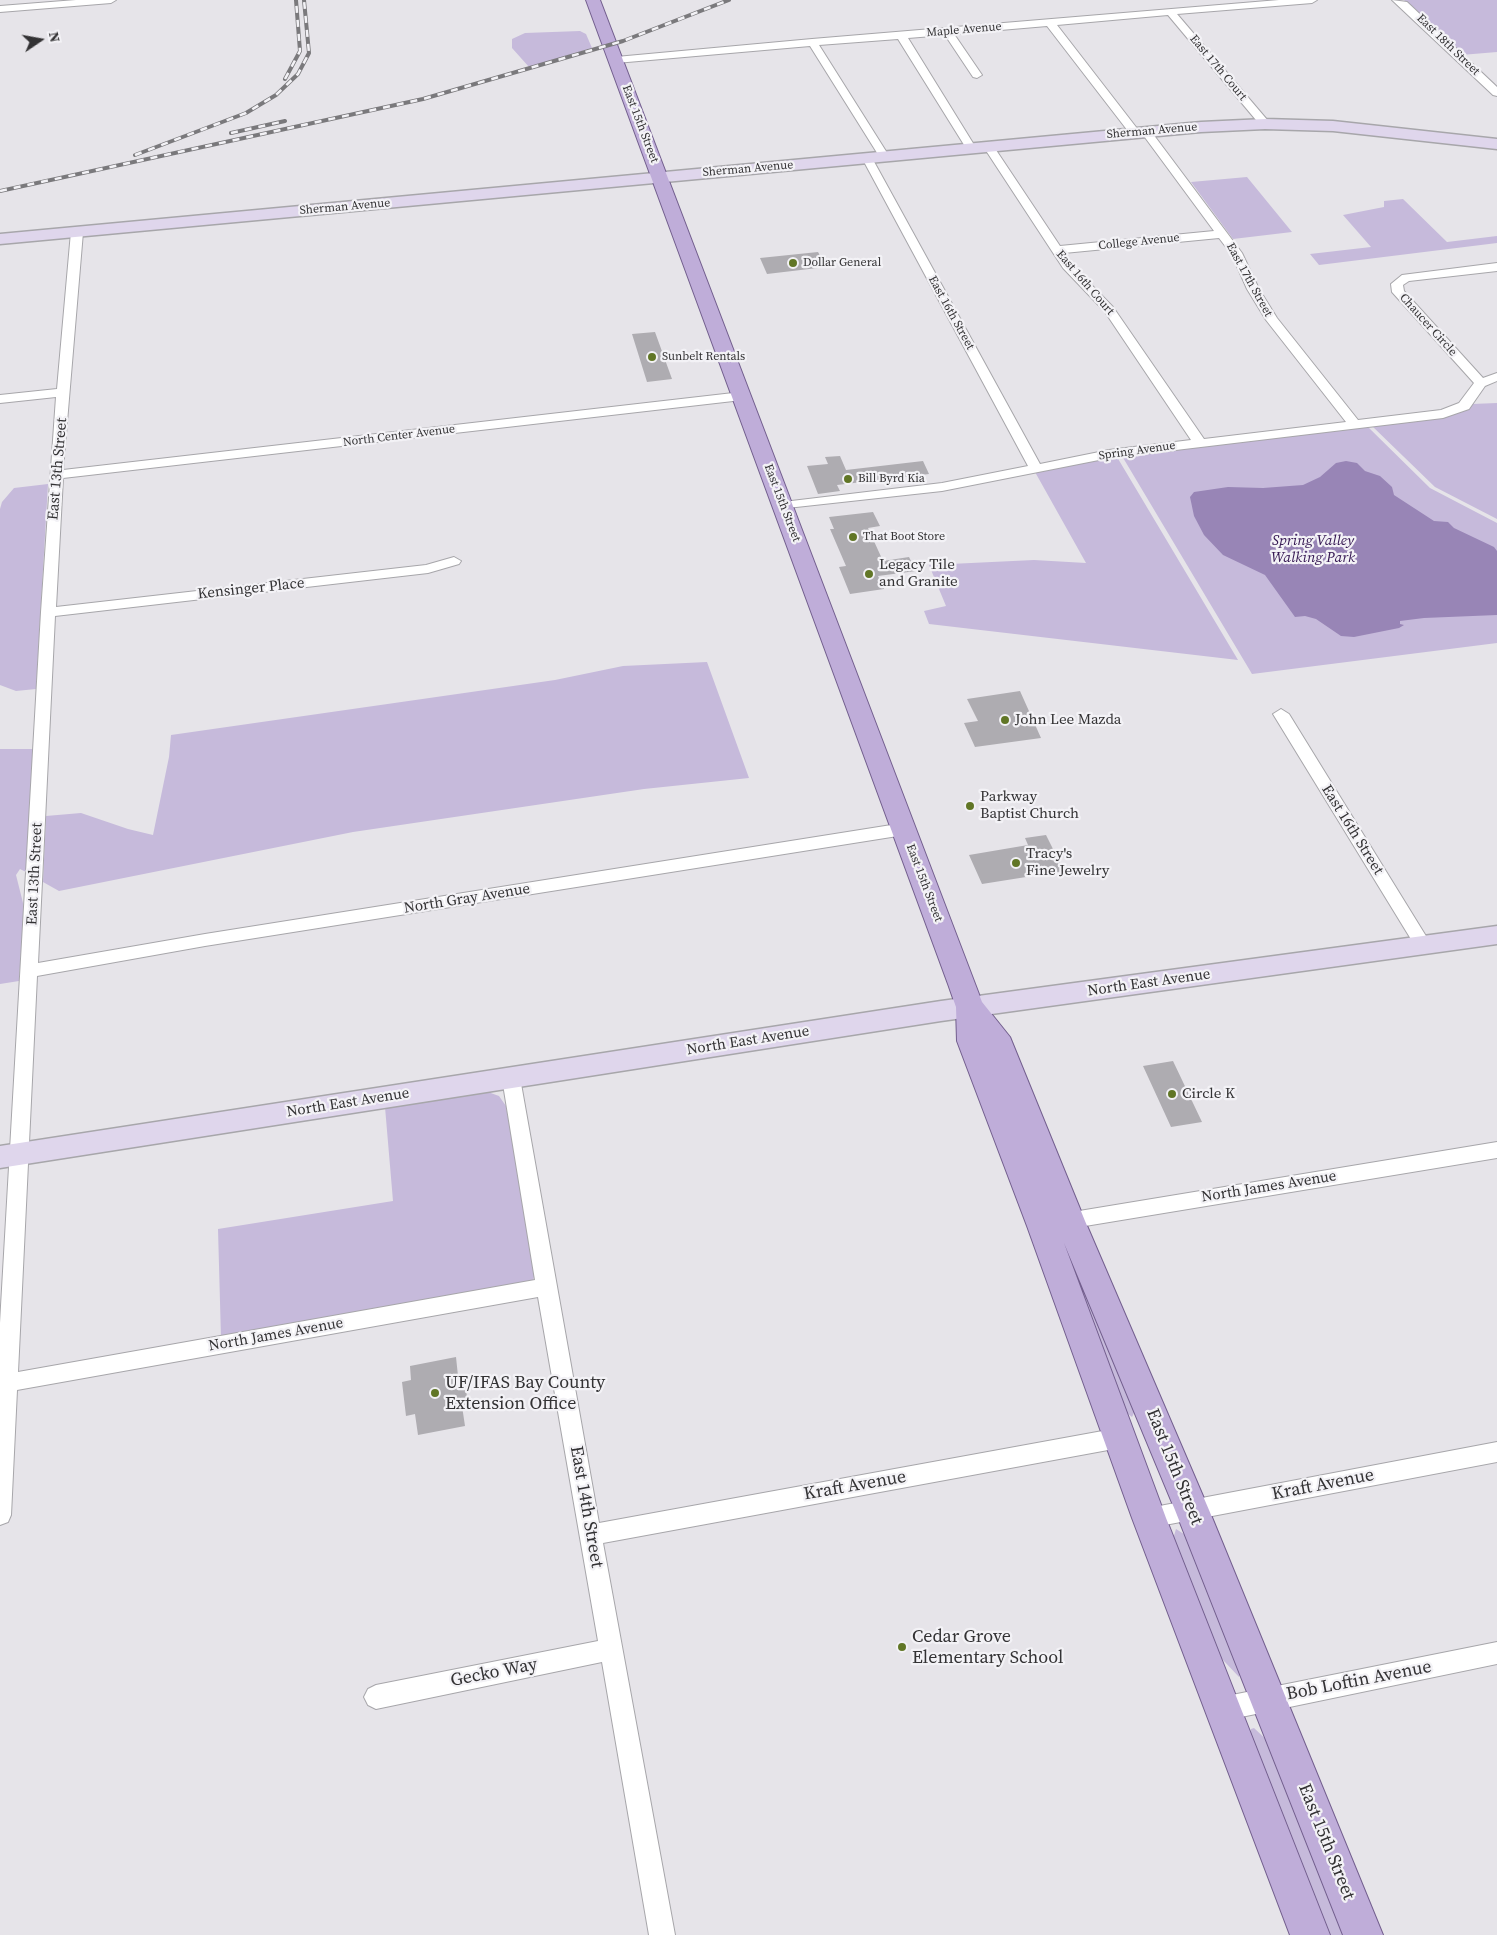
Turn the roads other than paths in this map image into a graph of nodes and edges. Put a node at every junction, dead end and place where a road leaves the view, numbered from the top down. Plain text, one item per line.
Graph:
1 (111, 0) edge
2 (593, 0) edge
3 (1312, 0) edge
4 (1397, 0) edge
5 (0, 9) edge
6 (1171, 13) junction
7 (1050, 23) junction
8 (947, 31) junction
9 (901, 35) junction
10 (812, 42) junction
11 (616, 60) junction
12 (977, 75) dead end
13 (1497, 93) edge
14 (1265, 124) junction
15 (1140, 132) junction
16 (1497, 144) edge
17 (988, 146) junction
18 (971, 148) junction
19 (884, 156) junction
20 (867, 158) junction
21 (660, 177) junction
22 (77, 232) junction
23 (1223, 234) junction
24 (0, 240) edge
25 (1056, 250) junction
26 (1497, 267) edge
27 (1497, 377) edge
28 (1481, 383) junction
29 (64, 392) junction
30 (742, 396) junction
31 (0, 399) edge
32 (1355, 425) junction
33 (1200, 443) junction
34 (1036, 468) junction
35 (56, 475) junction
36 (783, 506) junction
37 (454, 561) dead end
38 (48, 612) junction
39 (1281, 714) dead end
40 (904, 829) junction
41 (1497, 935) edge
42 (1423, 945) junction
43 (30, 971) junction
44 (970, 1007) junction
45 (511, 1078) junction
46 (1497, 1150) edge
47 (9, 1156) edge
48 (1056, 1223) junction
49 (546, 1287) junction
50 (6, 1383) junction
51 (1147, 1402) junction
52 (1119, 1438) junction
53 (1497, 1452) edge
54 (1173, 1464) junction
55 (1192, 1510) junction
56 (0, 1516) edge
57 (1149, 1518) junction
58 (592, 1535) junction
59 (612, 1649) junction
60 (1497, 1653) edge
61 (376, 1697) dead end
62 (1268, 1699) junction
63 (1222, 1709) junction
64 (662, 1935) edge
65 (1310, 1935) edge
66 (1363, 1935) edge

1 - 5 street
2 - 11 main road, East 15th Street
3 - 6 street, Maple Avenue
4 - 13 street, East 18th Street
6 - 7 street, Maple Avenue
6 - 14 street, East 17th Court
7 - 8 street, Maple Avenue
7 - 15 street, East 17th Street
8 - 9 street, Maple Avenue
8 - 12 street
9 - 10 street, Maple Avenue
9 - 18 street
10 - 11 street, Maple Avenue
10 - 19 street
11 - 21 main road, East 15th Street
14 - 15 street, Sherman Avenue
14 - 16 street, Sherman Avenue
15 - 17 street, Sherman Avenue
15 - 23 street, East 17th Street
17 - 18 street, Sherman Avenue
17 - 25 street, East 16th Court
18 - 19 street, Sherman Avenue
19 - 20 street, Sherman Avenue
20 - 21 street, Sherman Avenue
20 - 34 street, East 16th Street
21 - 22 street, Sherman Avenue
21 - 30 main road, East 15th Street
22 - 24 street, Sherman Avenue
22 - 29 street, East 13th Street
23 - 25 street, College Avenue
23 - 32 street, East 17th Street
25 - 33 street, East 16th Court
26 - 28 street, Chaucer Circle
27 - 28 street
28 - 32 street, Spring Avenue
29 - 31 street
29 - 35 street, East 13th Street
30 - 35 street, North Center Avenue
30 - 36 main road, East 15th Street
32 - 33 street, Spring Avenue
33 - 34 street, Spring Avenue
34 - 36 street, Spring Avenue
35 - 38 street, East 13th Street
36 - 40 main road, East 15th Street
37 - 38 street, Kensinger Place
38 - 43 street, East 13th Street
39 - 42 street, East 16th Street
40 - 43 street, North Gray Avenue
40 - 44 main road, East 15th Street
41 - 42 street, North East Avenue
42 - 44 street, North East Avenue
43 - 47 street, East 13th Street
44 - 45 street, North East Avenue
44 - 48 main road, East 15th Street
45 - 47 street, North East Avenue
45 - 49 street, East 14th Street
46 - 48 street, North James Avenue
47 - 50 street, East 13th Street
48 - 51 main road, East 15th Street
48 - 52 main road, East 15th Street
49 - 50 street, North James Avenue
49 - 58 street, East 14th Street
50 - 56 street, East 13th Street
51 - 52 main road
51 - 54 main road, East 15th Street
52 - 54 main road
52 - 57 main road, East 15th Street
52 - 58 street, Kraft Avenue
53 - 55 street, Kraft Avenue
54 - 55 main road, East 15th Street
55 - 57 street, Kraft Avenue
55 - 62 main road, East 15th Street
57 - 63 main road, East 15th Street
58 - 59 street, East 14th Street
59 - 61 street, Gecko Way
59 - 64 street, East 14th Street
60 - 62 street, Bob Loftin Avenue
62 - 63 street, Bob Loftin Avenue
62 - 66 main road, East 15th Street
63 - 65 main road, East 15th Street

